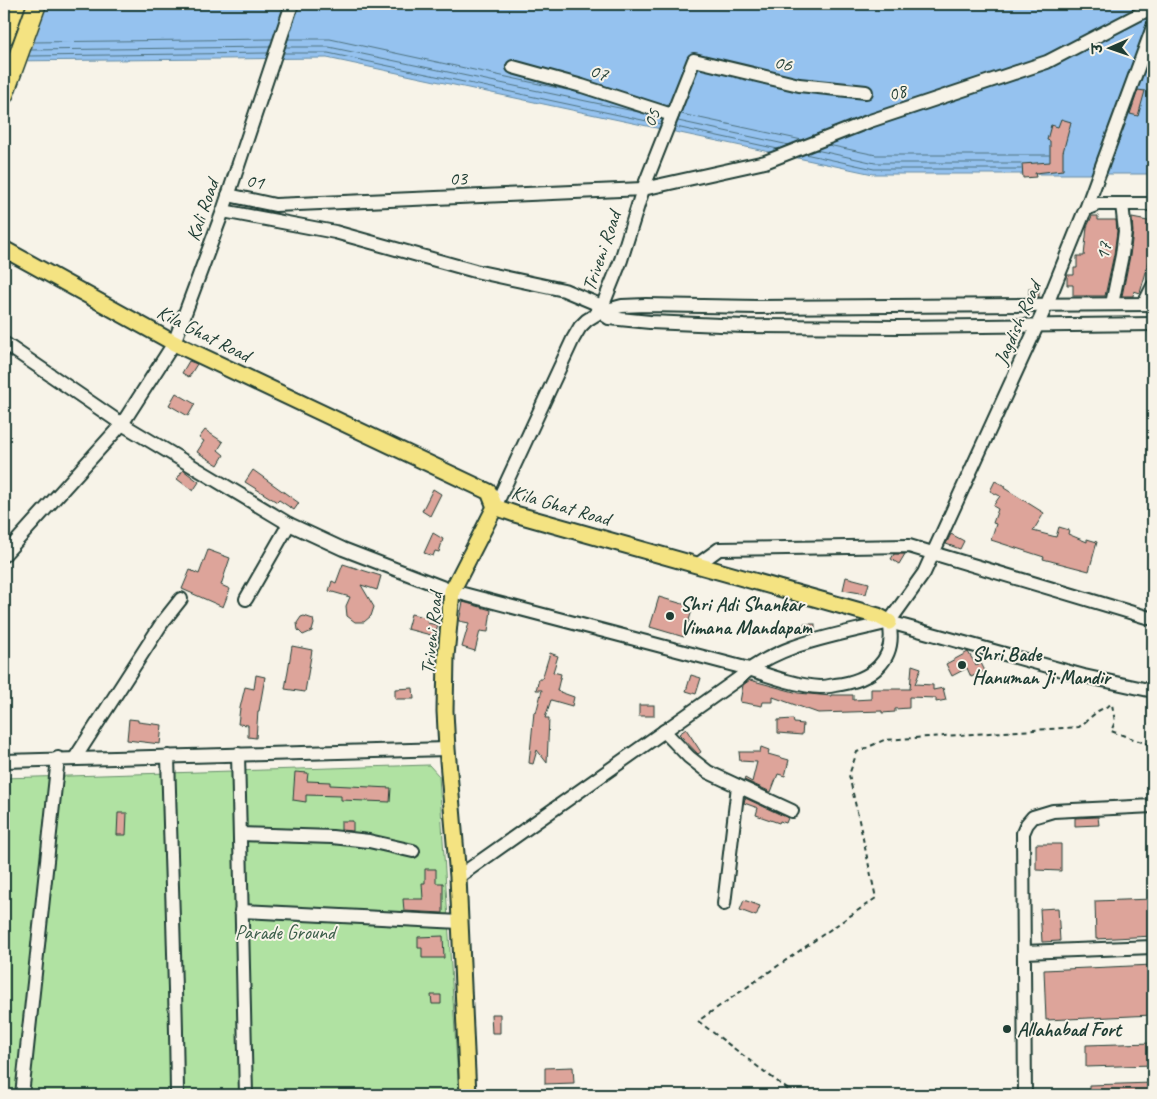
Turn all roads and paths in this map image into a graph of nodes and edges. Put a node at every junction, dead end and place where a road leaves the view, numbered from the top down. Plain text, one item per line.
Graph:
1 (16, 4) edge
2 (37, 4) edge
3 (292, 4) edge
4 (1153, 7) edge
5 (1153, 27) edge
6 (4, 37) edge
7 (694, 60) joint
8 (513, 67) dead end
9 (866, 92) dead end
10 (4, 95) edge
11 (672, 115) junction
12 (643, 189) junction
13 (228, 195) junction
14 (1122, 204) junction
15 (1153, 204) edge
16 (275, 205) junction
17 (1086, 209) junction
18 (223, 211) junction
19 (273, 220) junction
20 (4, 248) edge
21 (1153, 286) edge
22 (1048, 304) junction
23 (1112, 304) junction
24 (1148, 304) edge
25 (600, 312) junction
26 (1153, 324) edge
27 (1038, 325) junction
28 (4, 343) edge
29 (174, 343) junction
30 (122, 424) junction
31 (495, 507) junction
32 (289, 524) junction
33 (934, 552) junction
34 (4, 554) edge
35 (698, 565) junction
36 (452, 591) junction
37 (181, 598) dead end
38 (246, 599) dead end
39 (1153, 619) edge
40 (889, 622) junction
41 (749, 668) junction
42 (1153, 691) edge
43 (664, 731) junction
44 (1153, 746) edge
45 (447, 749) junction
46 (238, 754) junction
47 (168, 756) junction
48 (58, 758) junction
49 (76, 758) junction
50 (4, 761) edge
51 (738, 786) junction
52 (1153, 806) edge
53 (792, 811) dead end
54 (240, 834) junction
55 (413, 851) dead end
56 (458, 878) junction
57 (724, 904) dead end
58 (242, 910) junction
59 (460, 922) junction
60 (1153, 947) edge
61 (1024, 952) junction
62 (22, 1095) edge
63 (177, 1095) edge
64 (246, 1095) edge
65 (468, 1095) edge
66 (795, 1095) edge
67 (1025, 1095) edge

1 - 6 highway
2 - 10 highway
3 - 13 street, Kali Road
4 - 12 street, 08
5 - 17 street, Jagdish Road
7 - 9 street, 06
7 - 11 street, 05
8 - 11 street, 07
11 - 12 street, 05
12 - 16 street, 03
12 - 25 street, Triveni Road
13 - 16 street, 01
13 - 18 street, Kali Road
14 - 15 street
14 - 17 street
14 - 23 street, 17
16 - 19 street
17 - 22 street, Jagdish Road
18 - 19 street
18 - 29 street, Kali Road
19 - 25 street
20 - 29 main road, Kila Ghat Road
21 - 24 street
22 - 23 street
22 - 25 street
22 - 27 street, Jagdish Road
23 - 24 street
25 - 27 street
25 - 31 street, Triveni Road
26 - 27 street
27 - 33 street, Jagdish Road
28 - 30 street
29 - 30 street, Kali Road
29 - 31 main road, Kila Ghat Road
30 - 32 street
30 - 34 street, Kali Road
31 - 35 main road, Kila Ghat Road
31 - 36 main road, Triveni Road
32 - 36 street
32 - 38 street
33 - 35 street
33 - 39 street
33 - 40 street, Jagdish Road
35 - 40 main road, Kila Ghat Road
36 - 41 street
36 - 45 main road, Triveni Road
37 - 49 street
40 - 41 street
40 - 41 street
40 - 42 street, Kila Ghat Road
41 - 43 street
43 - 51 street
43 - 56 street
44 - 66 path
45 - 46 street
45 - 56 main road, Triveni Road
46 - 47 street
46 - 54 street
47 - 49 street
47 - 63 street
48 - 49 street
48 - 50 street
48 - 62 street
51 - 53 street
51 - 57 street
52 - 61 street
54 - 55 street
54 - 58 street
56 - 59 main road, Triveni Road
58 - 59 street
58 - 64 street
59 - 65 main road, Triveni Road
60 - 61 street
61 - 67 street

